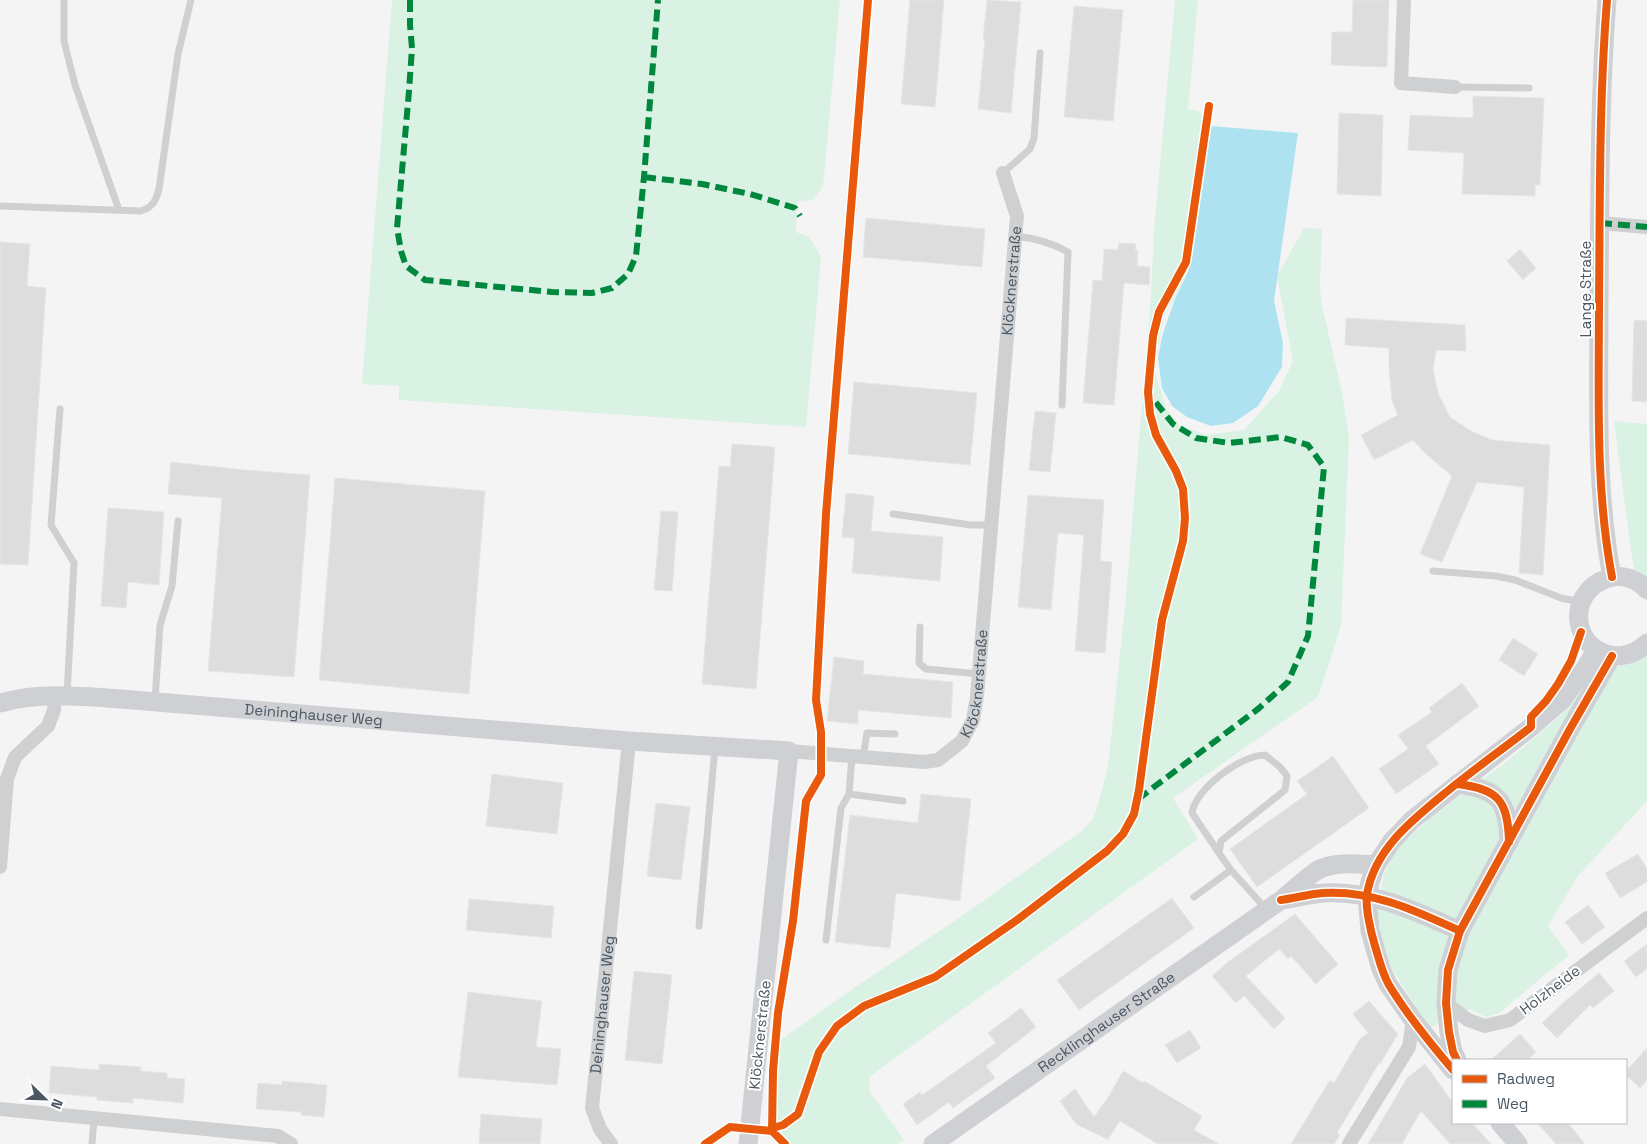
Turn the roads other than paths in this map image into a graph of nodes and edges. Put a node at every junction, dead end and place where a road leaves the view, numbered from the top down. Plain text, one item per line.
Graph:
1 (64, 0) edge
2 (191, 0) edge
3 (1404, 0) edge
4 (1607, 0) edge
5 (1040, 52) dead end
6 (1455, 87) joint
7 (1529, 88) dead end
8 (1003, 173) joint
9 (0, 206) edge
10 (119, 210) junction
11 (1600, 222) junction
12 (1647, 227) edge
13 (1015, 236) junction
14 (1062, 405) dead end
15 (60, 409) dead end
16 (893, 514) dead end
17 (178, 521) dead end
18 (991, 525) junction
19 (1433, 570) dead end
20 (1612, 577) junction
21 (1647, 590) edge
22 (1581, 602) junction
23 (920, 626) dead end
24 (1647, 643) edge
25 (1604, 653) junction
26 (979, 674) junction
27 (61, 696) junction
28 (155, 702) junction
29 (0, 703) edge
30 (894, 734) dead end
31 (629, 742) junction
32 (715, 747) junction
33 (789, 751) junction
34 (857, 757) junction
35 (1457, 784) junction
36 (849, 794) junction
37 (903, 801) dead end
38 (1509, 842) junction
39 (1219, 853) junction
40 (1376, 865) junction
41 (0, 867) edge
42 (1231, 870) junction
43 (1367, 896) junction
44 (1194, 897) dead end
45 (1274, 905) junction
46 (1647, 918) edge
47 (699, 926) dead end
48 (1460, 931) junction
49 (826, 940) dead end
50 (1446, 1003) junction
51 (1413, 1020) junction
52 (1456, 1059) edge
53 (1452, 1069) edge
54 (0, 1109) edge
55 (94, 1119) junction
56 (1501, 1124) edge
57 (92, 1144) edge
58 (291, 1144) edge
59 (611, 1144) edge
60 (748, 1144) edge
61 (933, 1144) edge
62 (1349, 1144) edge
63 (1518, 1144) edge

1 - 10 lane
2 - 10 lane
3 - 6 street
4 - 11 main road, Lange Straße
5 - 8 lane
6 - 7 lane
8 - 13 street, Klöcknerstraße
9 - 10 lane
11 - 12 street
11 - 20 main road, Lange Straße
13 - 14 lane
13 - 18 street, Klöcknerstraße
15 - 27 lane
16 - 18 lane
17 - 28 lane
18 - 26 street, Klöcknerstraße
19 - 22 lane
20 - 21 main road
20 - 22 main road
22 - 25 main road
23 - 26 lane
24 - 25 main road
25 - 35 main road
25 - 38 main road
26 - 34 street, Klöcknerstraße
27 - 28 main road, Deininghauser Weg
27 - 29 main road, Deininghauser Weg
27 - 41 street
28 - 31 main road, Deininghauser Weg
30 - 34 lane
31 - 32 main road, Deininghauser Weg
31 - 59 street, Deininghauser Weg
32 - 33 main road, Deininghauser Weg
32 - 47 lane
33 - 34 street, Klöcknerstraße
33 - 60 main road, Klöcknerstraße
34 - 36 lane
35 - 38 main road
35 - 40 main road
36 - 37 lane
36 - 49 lane
38 - 48 main road
39 - 39 lane
39 - 42 lane
40 - 43 main road
40 - 45 main road, Recklinghauser Straße
42 - 44 lane
42 - 45 lane
43 - 45 main road, Recklinghauser Straße
43 - 48 main road, Recklinghauser Straße
43 - 51 main road
45 - 61 main road, Recklinghauser Straße
46 - 50 street, Holzheide
48 - 50 main road
50 - 52 main road
51 - 53 main road
51 - 62 street
54 - 55 street
55 - 57 lane
55 - 58 street
56 - 63 main road

